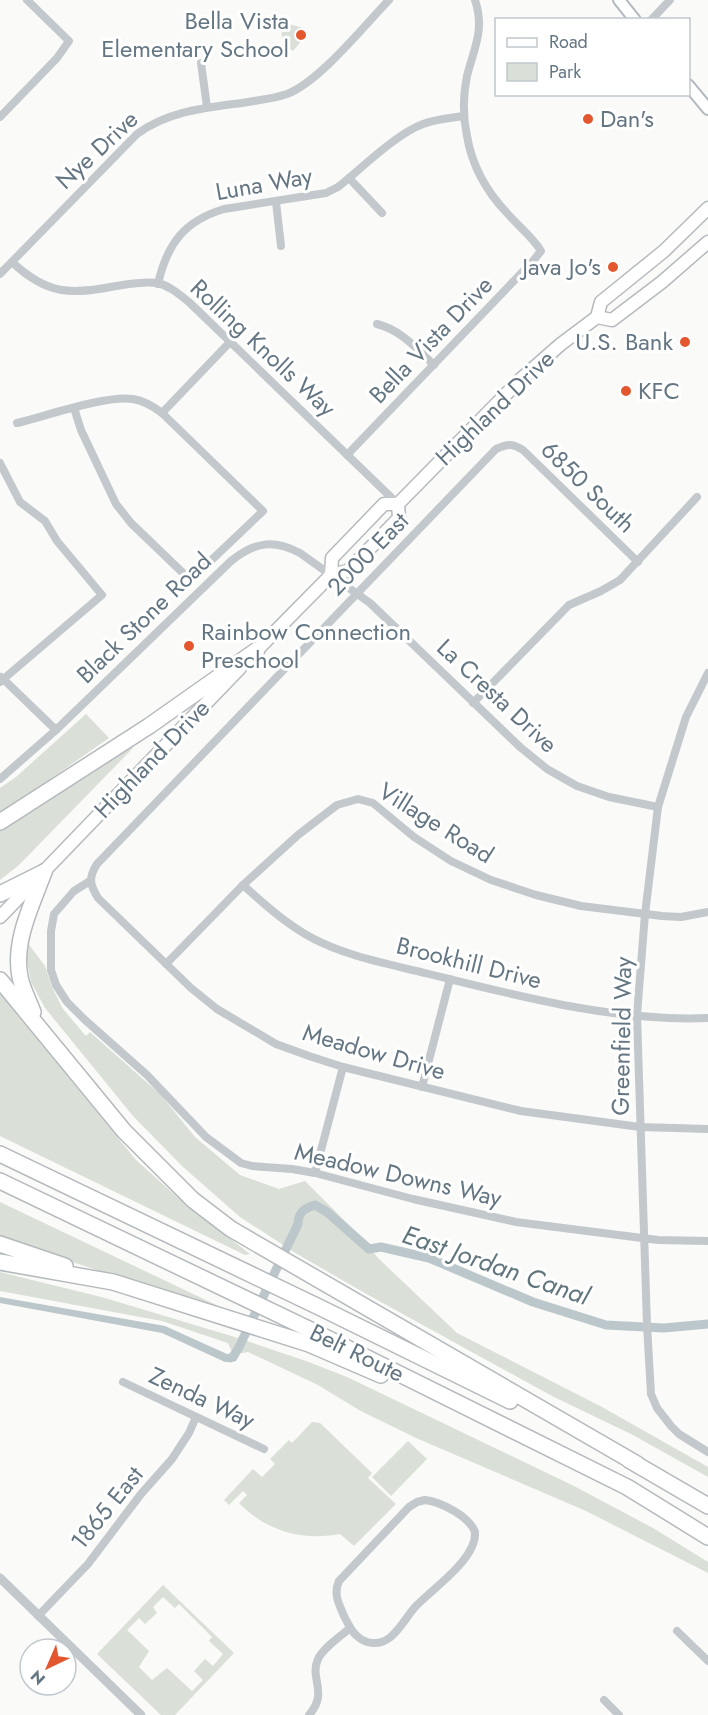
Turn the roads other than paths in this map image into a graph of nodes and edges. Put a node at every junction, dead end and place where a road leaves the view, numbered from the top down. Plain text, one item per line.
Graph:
1 (27, 0) edge
2 (389, 0) edge
3 (475, 0) edge
4 (619, 0) edge
5 (670, 0) edge
6 (633, 18) edge
7 (653, 18) edge
8 (201, 63) dead end
9 (690, 87) edge
10 (207, 107) junction
11 (708, 109) edge
12 (464, 116) junction
13 (0, 117) edge
14 (349, 178) junction
15 (276, 202) junction
16 (708, 208) edge
17 (382, 213) dead end
18 (708, 242) edge
19 (281, 246) dead end
20 (12, 262) junction
21 (0, 274) edge
22 (158, 284) junction
23 (597, 317) junction
24 (376, 324) dead end
25 (230, 342) junction
26 (434, 364) junction
27 (74, 408) junction
28 (162, 413) junction
29 (17, 423) dead end
30 (508, 444) joint
31 (347, 455) junction
32 (0, 463) edge
33 (697, 496) dead end
34 (398, 504) junction
35 (638, 562) junction
36 (331, 575) junction
37 (356, 594) junction
38 (257, 650) junction
39 (708, 673) edge
40 (1, 679) edge
41 (473, 703) junction
42 (56, 730) junction
43 (0, 779) edge
44 (658, 807) junction
45 (0, 822) edge
46 (44, 873) junction
47 (90, 881) junction
48 (243, 885) junction
49 (0, 894) edge
50 (708, 912) edge
51 (645, 914) junction
52 (0, 917) edge
53 (166, 964) junction
54 (450, 979) junction
55 (0, 980) edge
56 (637, 1015) junction
57 (708, 1018) edge
58 (39, 1026) junction
59 (343, 1067) junction
60 (422, 1087) junction
61 (640, 1127) junction
62 (708, 1129) edge
63 (0, 1154) edge
64 (315, 1173) junction
65 (0, 1181) edge
66 (644, 1238) junction
67 (708, 1241) edge
68 (0, 1244) edge
69 (0, 1262) edge
70 (113, 1282) junction
71 (123, 1382) dead end
72 (196, 1417) junction
73 (540, 1444) junction
74 (264, 1449) dead end
75 (708, 1452) edge
76 (637, 1464) junction
77 (708, 1506) edge
78 (708, 1537) edge
79 (1, 1582) edge
80 (38, 1616) junction
81 (350, 1628) junction
82 (677, 1631) dead end
83 (708, 1661) edge
84 (604, 1700) dead end
85 (141, 1715) edge
86 (309, 1715) edge
87 (619, 1715) edge

1 - 13 street
2 - 10 street, Nye Drive
3 - 12 street
4 - 6 main road
5 - 7 street
8 - 10 street
9 - 11 main road
10 - 20 street, Nye Drive
12 - 14 street, Luna Way
12 - 26 street, Bella Vista Drive
14 - 15 street, Luna Way
14 - 17 street
15 - 19 street
15 - 22 street, Luna Way
16 - 23 main road, Highland Drive
18 - 23 main road, Highland Drive
20 - 21 street, Nye Drive
20 - 22 street, Rolling Knolls Way
22 - 25 street, Rolling Knolls Way
23 - 34 main road, Highland Drive
24 - 26 street
25 - 28 street
25 - 31 street, Rolling Knolls Way
26 - 31 street, Bella Vista Drive
27 - 28 street
27 - 28 street
27 - 29 street
30 - 35 street, 6850 South
30 - 37 street, 2000 East
31 - 34 street, Rolling Knolls Way
32 - 40 street
33 - 35 street
34 - 36 main road, Highland Drive
34 - 36 main road, Highland Drive
35 - 41 street
36 - 37 street, La Cresta Drive
36 - 38 main road, Highland Drive
36 - 42 street, Black Stone Road
37 - 41 street, La Cresta Drive
37 - 47 street, 2000 East
38 - 45 highway
38 - 46 main road, Highland Drive
39 - 44 street, Greenfield Way
40 - 42 street
41 - 44 street, La Cresta Drive
42 - 43 street, Black Stone Road
44 - 51 street, Greenfield Way
46 - 49 highway
46 - 52 main road, Highland Drive
46 - 58 highway
47 - 53 street, Meadow Drive
47 - 64 street, Meadow Downs Way
48 - 51 street, Village Road
48 - 53 street, Village Road
48 - 54 street, Brookhill Drive
50 - 51 street, Village Road
51 - 56 street, Greenfield Way
53 - 59 street, Meadow Drive
54 - 56 street, Brookhill Drive
54 - 60 street
55 - 58 highway
56 - 57 street, Brookhill Drive
56 - 61 street, Greenfield Way
58 - 76 highway
59 - 60 street, Meadow Drive
59 - 64 street
60 - 61 street, Meadow Drive
61 - 62 street, Meadow Drive
61 - 66 street, Greenfield Way
63 - 76 highway, Belt Route
64 - 66 street, Meadow Downs Way
65 - 73 highway, Belt Route
66 - 67 street, Meadow Downs Way
66 - 75 street, Greenfield Way
68 - 70 highway
69 - 70 highway
70 - 73 highway
71 - 72 street, Zenda Way
72 - 74 street, Zenda Way
72 - 80 street, 1865 East
73 - 78 highway, Belt Route
76 - 77 highway, Belt Route
79 - 80 street
80 - 85 street
81 - 81 street
81 - 86 street
82 - 83 street
84 - 87 street

